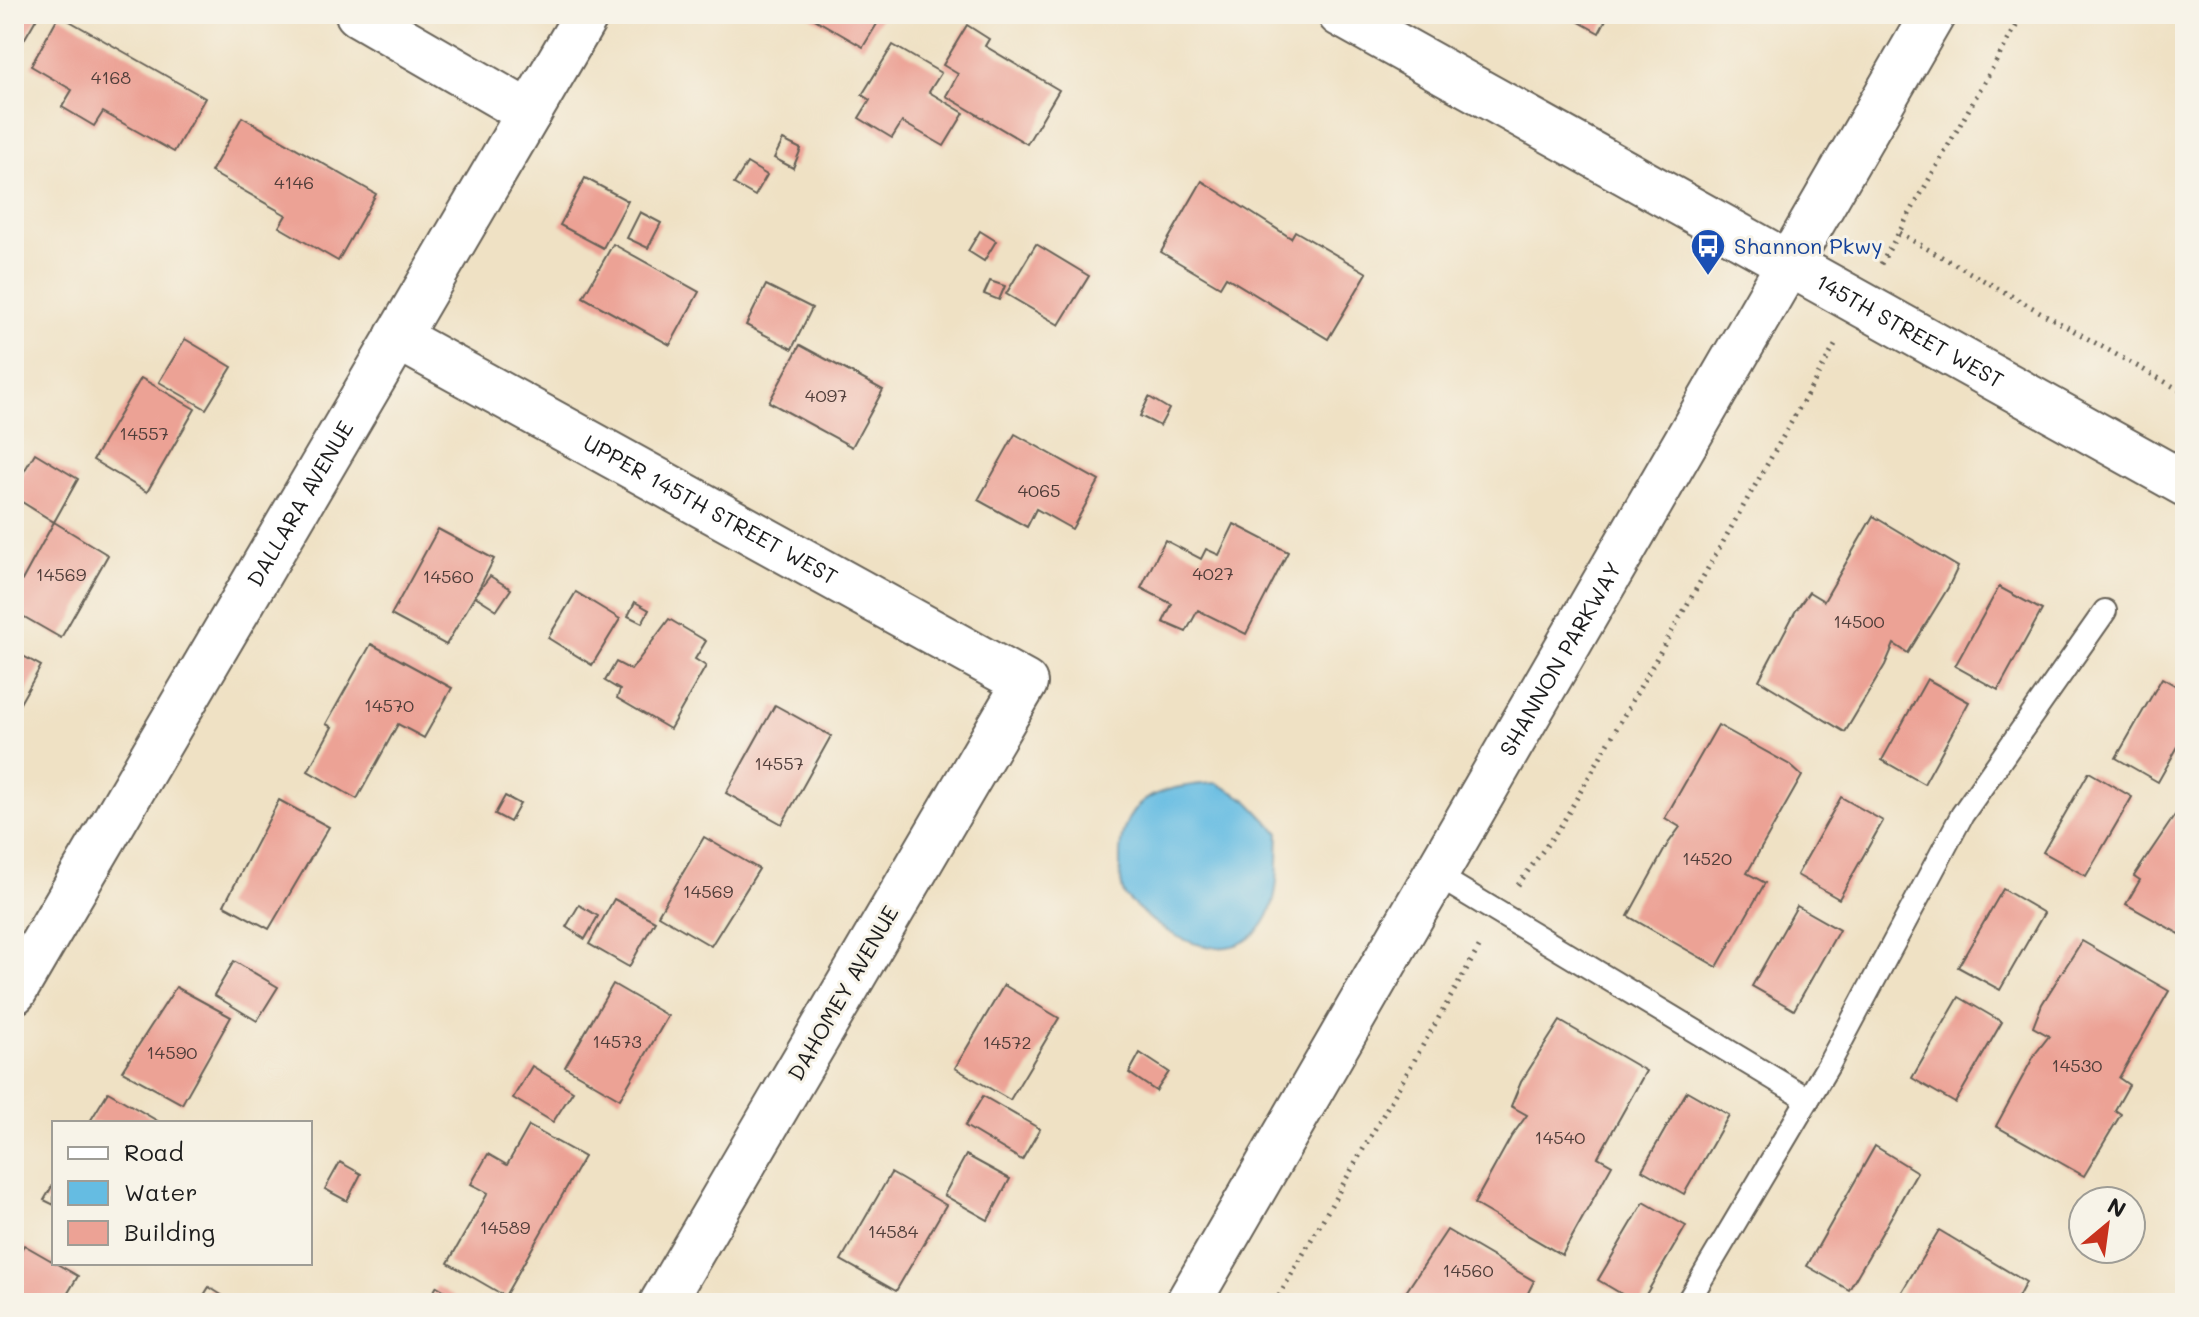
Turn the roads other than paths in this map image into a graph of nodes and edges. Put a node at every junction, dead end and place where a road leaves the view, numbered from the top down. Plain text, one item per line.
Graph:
1 (358, 14) edge
2 (587, 14) edge
3 (1340, 14) edge
4 (1933, 14) edge
5 (529, 113) junction
6 (1790, 265) junction
7 (397, 337) junction
8 (2185, 484) edge
9 (2105, 611) dead end
10 (1025, 683) joint
11 (1436, 875) junction
12 (14, 992) edge
13 (1808, 1099) junction
14 (662, 1303) edge
15 (1188, 1303) edge
16 (1687, 1303) edge

1 - 5 street
2 - 5 street, DALLARA AVENUE
3 - 6 street, 145TH STREET WEST
4 - 6 street, SHANNON PARKWAY
5 - 7 street, DALLARA AVENUE
6 - 8 street, 145TH STREET WEST
6 - 11 street, SHANNON PARKWAY
7 - 10 street, UPPER 145TH STREET WEST
7 - 12 street, DALLARA AVENUE
9 - 13 lane
10 - 14 street, DAHOMEY AVENUE
11 - 13 lane
11 - 15 street, SHANNON PARKWAY
13 - 16 lane

